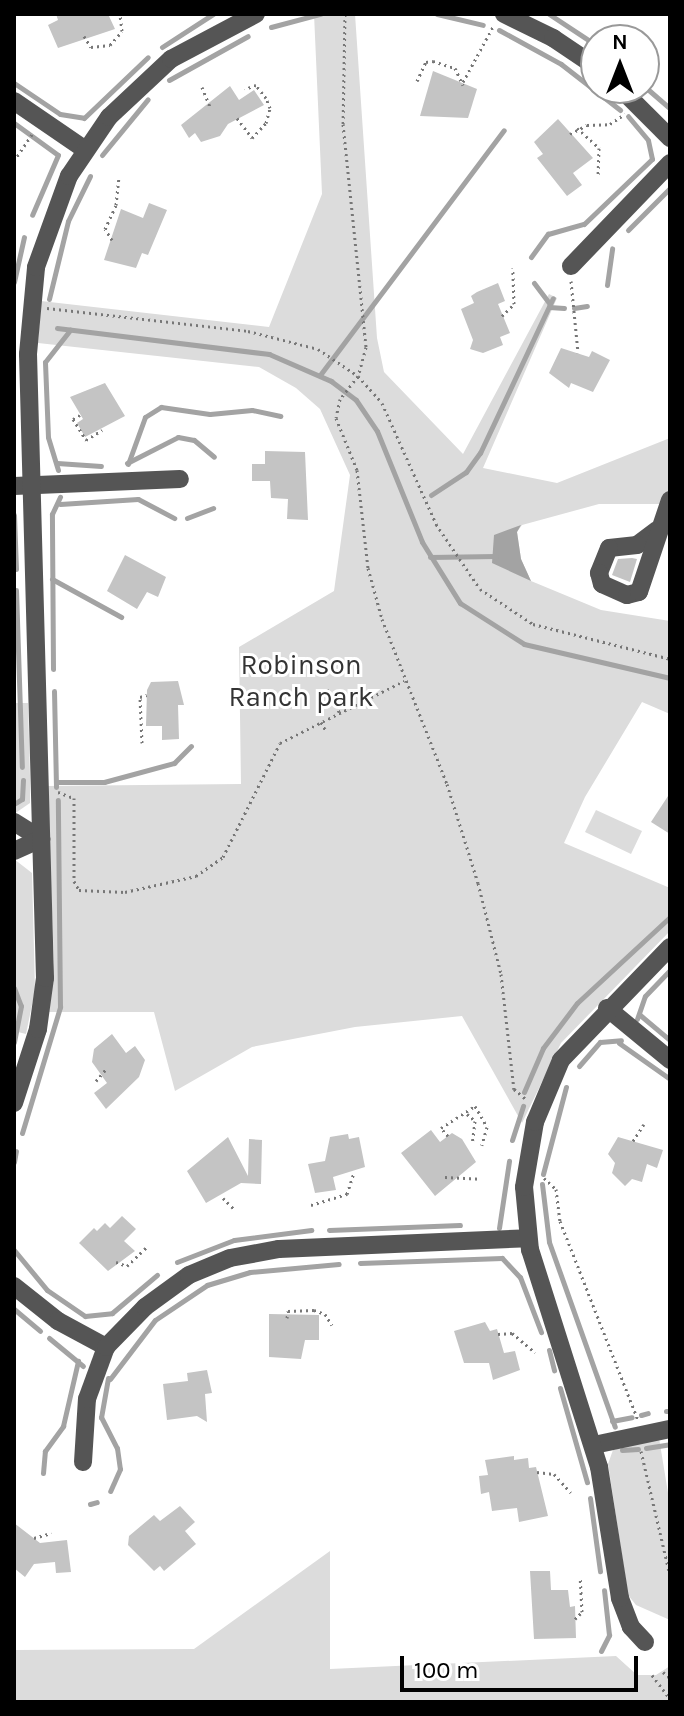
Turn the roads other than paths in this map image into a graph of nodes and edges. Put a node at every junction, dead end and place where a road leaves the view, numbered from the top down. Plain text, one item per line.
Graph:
1 (256, 14) edge
2 (504, 14) edge
3 (580, 56) edge
4 (14, 101) edge
5 (637, 104) edge
6 (670, 138) edge
7 (84, 149) junction
8 (670, 163) edge
9 (571, 266) road end
10 (180, 479) dead end
11 (23, 486) edge
12 (670, 500) edge
13 (657, 530) dead end
14 (14, 822) edge
15 (41, 839) junction
16 (14, 851) edge
17 (670, 947) edge
18 (607, 1008) junction
19 (670, 1060) edge
20 (14, 1103) edge
21 (528, 1238) junction
22 (14, 1286) edge
23 (106, 1347) junction
24 (670, 1429) edge
25 (594, 1445) junction
26 (83, 1462) dead end
27 (645, 1642) dead end

1 - 7 street
2 - 3 street
4 - 7 street
5 - 6 street
7 - 11 street
8 - 9 street
10 - 11 street
11 - 15 street
12 - 13 street
14 - 15 street
15 - 16 street
15 - 20 street
17 - 18 street
18 - 19 street
18 - 21 street
21 - 23 street
21 - 25 street
22 - 23 street
23 - 26 street
24 - 25 street
25 - 27 street

